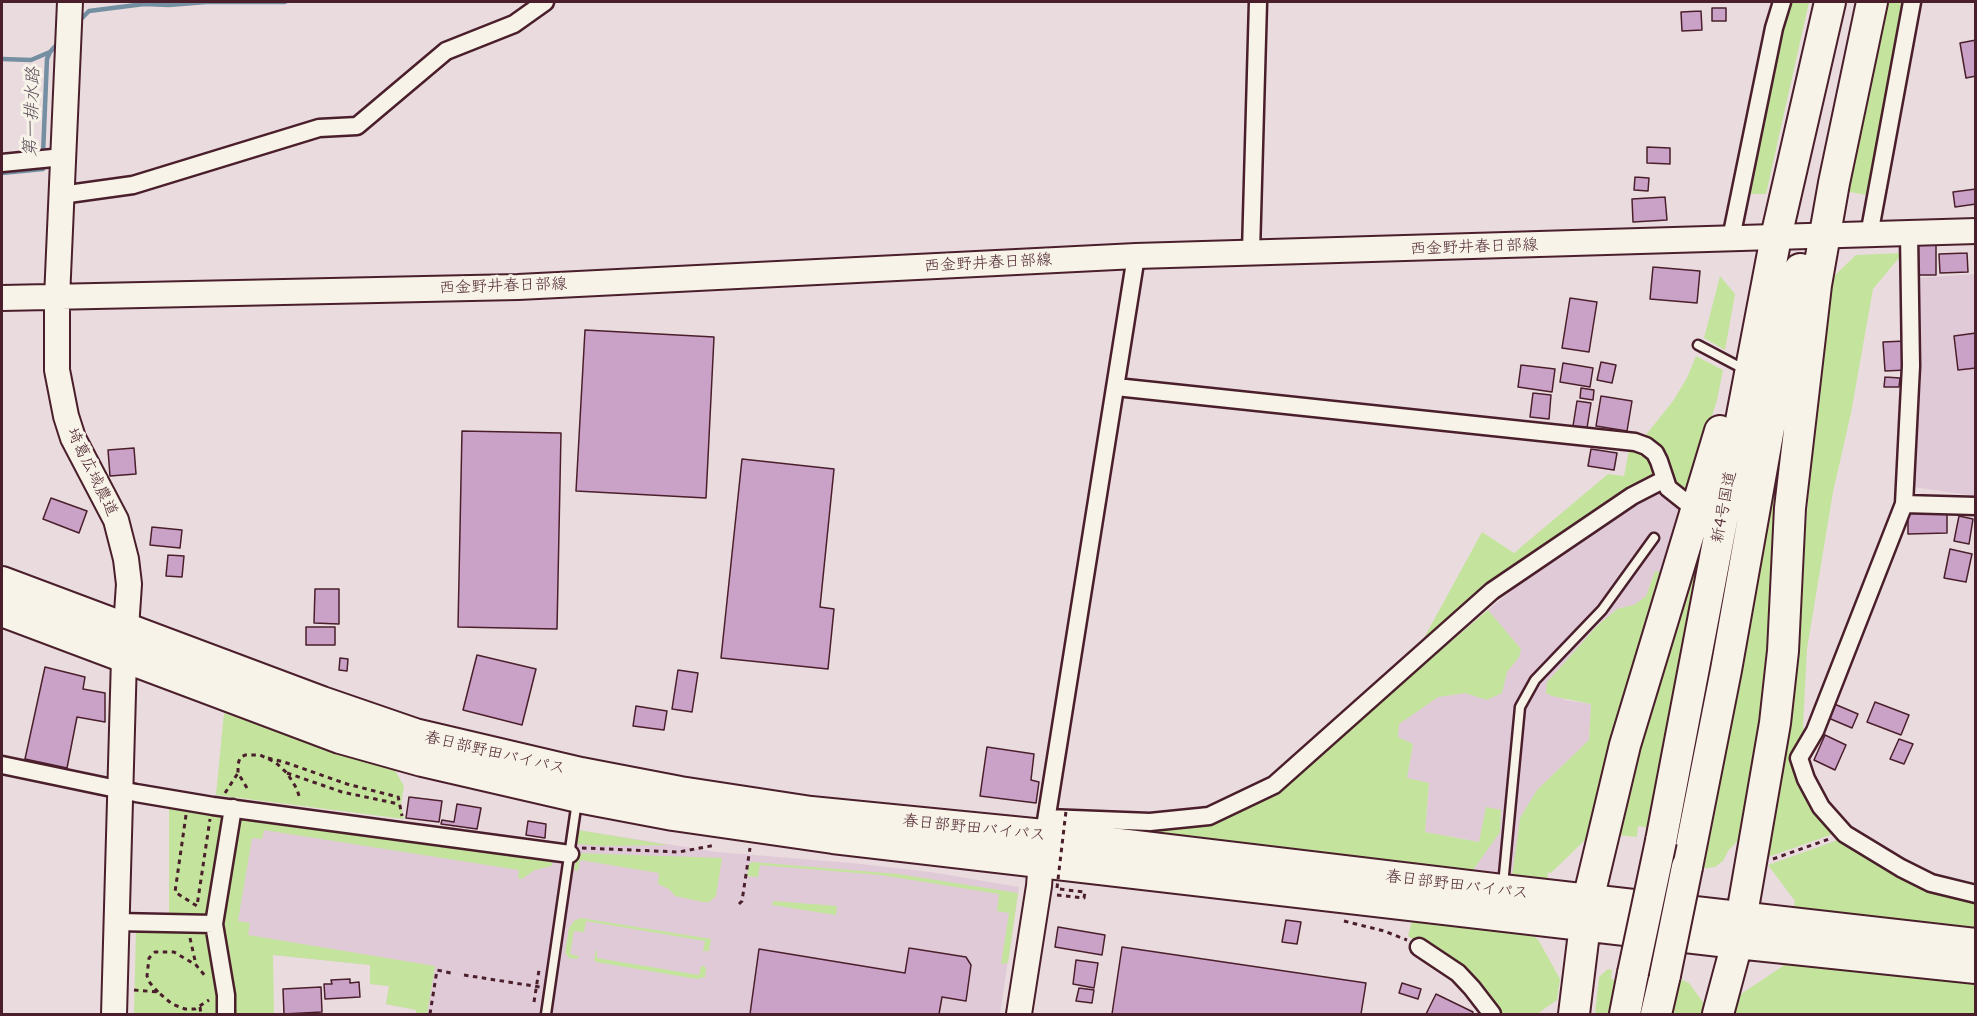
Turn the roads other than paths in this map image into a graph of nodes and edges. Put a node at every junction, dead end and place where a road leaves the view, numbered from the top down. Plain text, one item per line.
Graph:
1 (70, 2) edge
2 (545, 2) edge
3 (1258, 2) edge
4 (1782, 2) edge
5 (1830, 2) edge
6 (1860, 2) edge
7 (1872, 2) edge
8 (1912, 2) edge
9 (63, 158) junction
10 (2, 163) edge
11 (61, 195) junction
12 (1976, 231) edge
13 (1909, 234) junction
14 (1869, 235) junction
15 (1816, 236) junction
16 (1776, 237) junction
17 (1731, 238) junction
18 (1251, 252) junction
19 (1136, 256) junction
20 (2, 298) edge
21 (57, 298) junction
22 (1698, 345) dead end
23 (1736, 364) junction
24 (1116, 387) junction
25 (1665, 479) junction
26 (1904, 504) junction
27 (1976, 506) edge
28 (1697, 511) junction
29 (1654, 538) dead end
30 (2, 582) edge
31 (2, 611) edge
32 (125, 644) junction
33 (2, 765) edge
34 (121, 789) junction
35 (578, 796) junction
36 (233, 808) junction
37 (1043, 839) junction
38 (570, 855) junction
39 (1502, 891) junction
40 (1976, 894) edge
41 (1586, 912) junction
42 (117, 922) junction
43 (214, 924) junction
44 (1739, 930) junction
45 (1976, 944) edge
46 (1419, 947) dead end
47 (1976, 968) edge
48 (114, 1014) edge
49 (226, 1014) edge
50 (546, 1014) edge
51 (1019, 1014) edge
52 (1492, 1014) edge
53 (1574, 1014) edge
54 (1625, 1014) edge
55 (1656, 1014) edge
56 (1718, 1014) edge

1 - 9 main road, 埼葛広域農道
2 - 11 street
3 - 18 street
4 - 17 street
5 - 16 highway, 新4号国道
6 - 15 highway, 新4号国道
7 - 15 highway
8 - 14 street
9 - 10 street
9 - 11 main road, 埼葛広域農道
11 - 21 main road, 埼葛広域農道
12 - 13 main road, 西金野井春日部線
13 - 14 main road, 西金野井春日部線
13 - 26 street
14 - 15 main road, 西金野井春日部線
15 - 16 main road, 西金野井春日部線
15 - 44 highway
15 - 55 highway, 新4号国道, bridge
16 - 17 main road, 西金野井春日部線
16 - 23 highway
16 - 54 highway, 新4号国道, bridge
17 - 18 main road, 西金野井春日部線
18 - 19 main road, 西金野井春日部線
19 - 21 main road, 西金野井春日部線
19 - 24 street
20 - 21 main road, 西金野井春日部線
21 - 32 main road, 埼葛広域農道
22 - 23 lane
23 - 28 highway
24 - 25 street
24 - 37 street
25 - 28 street
25 - 37 street
26 - 27 street
26 - 40 street
28 - 41 highway
29 - 39 lane
30 - 32 highway, 春日部野田バイパス
31 - 32 highway, 春日部野田バイパス
32 - 34 main road, 埼葛広域農道
32 - 35 highway, 春日部野田バイパス
32 - 37 highway, 春日部野田バイパス
33 - 34 street
34 - 36 street
34 - 42 main road, 埼葛広域農道
35 - 37 highway, 春日部野田バイパス
35 - 38 lane
36 - 38 street
36 - 43 street
37 - 39 highway, 春日部野田バイパス
37 - 41 highway, 春日部野田バイパス
37 - 51 main road
38 - 50 lane
39 - 41 highway, 春日部野田バイパス
41 - 44 highway, 春日部野田バイパス
41 - 53 highway
42 - 43 street
42 - 48 main road, 埼葛広域農道
43 - 49 street
44 - 45 highway, 春日部野田バイパス
44 - 47 highway, 春日部野田バイパス
44 - 56 highway
46 - 52 street

